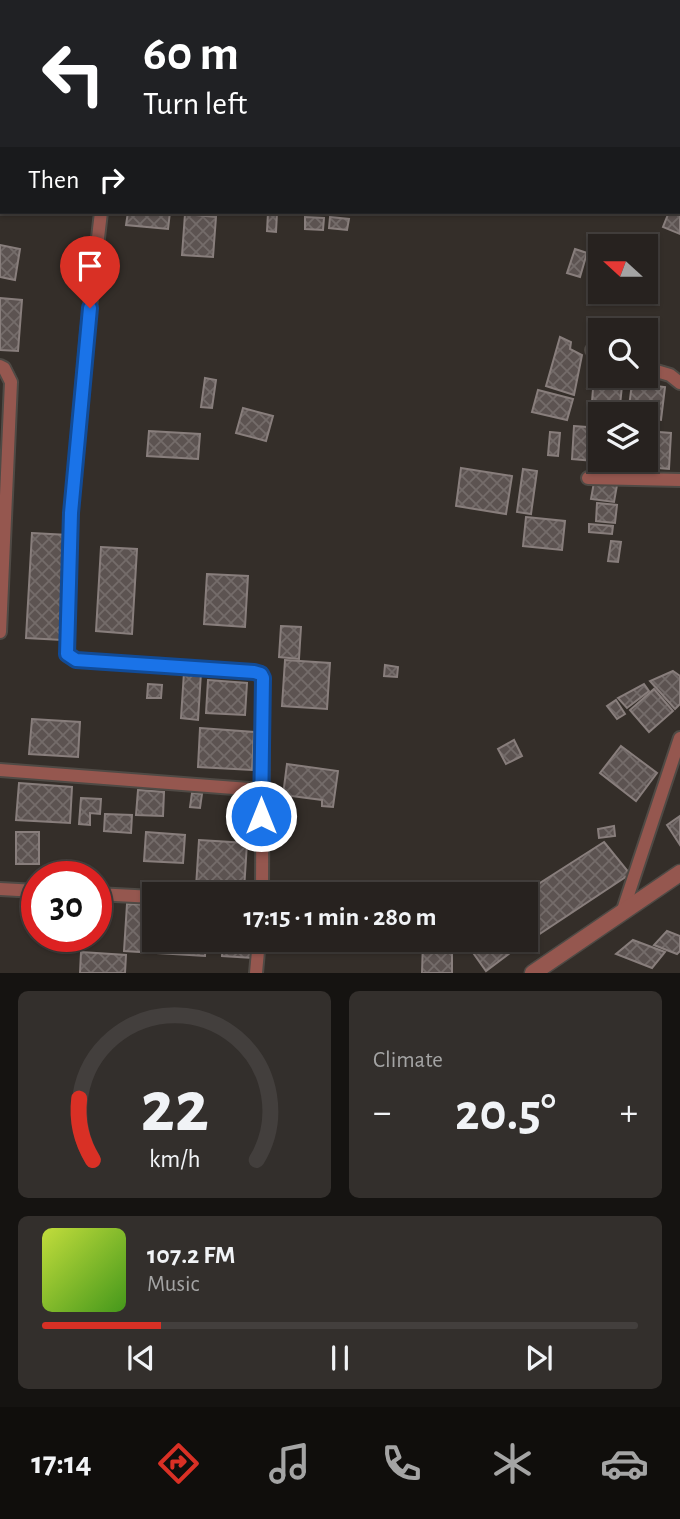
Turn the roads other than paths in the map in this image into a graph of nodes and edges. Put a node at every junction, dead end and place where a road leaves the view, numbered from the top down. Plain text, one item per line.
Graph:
1 (102, 214) edge
2 (0, 366) edge
3 (658, 372) edge
4 (680, 383) edge
5 (588, 478) dead end
6 (680, 481) edge
7 (0, 626) edge
8 (0, 632) edge
9 (680, 738) edge
10 (0, 770) edge
11 (261, 790) junction
12 (680, 873) edge
13 (262, 882) edge
14 (0, 889) edge
15 (21, 890) edge
16 (112, 895) edge
17 (142, 896) edge
18 (622, 914) junction
19 (258, 952) edge
20 (256, 973) edge
21 (533, 973) edge

1 - 11 street
2 - 7 street
3 - 4 street
5 - 6 street
7 - 8 street
9 - 18 street
10 - 11 street
11 - 13 street
12 - 18 street
14 - 15 street
16 - 17 street
18 - 21 street
19 - 20 street

